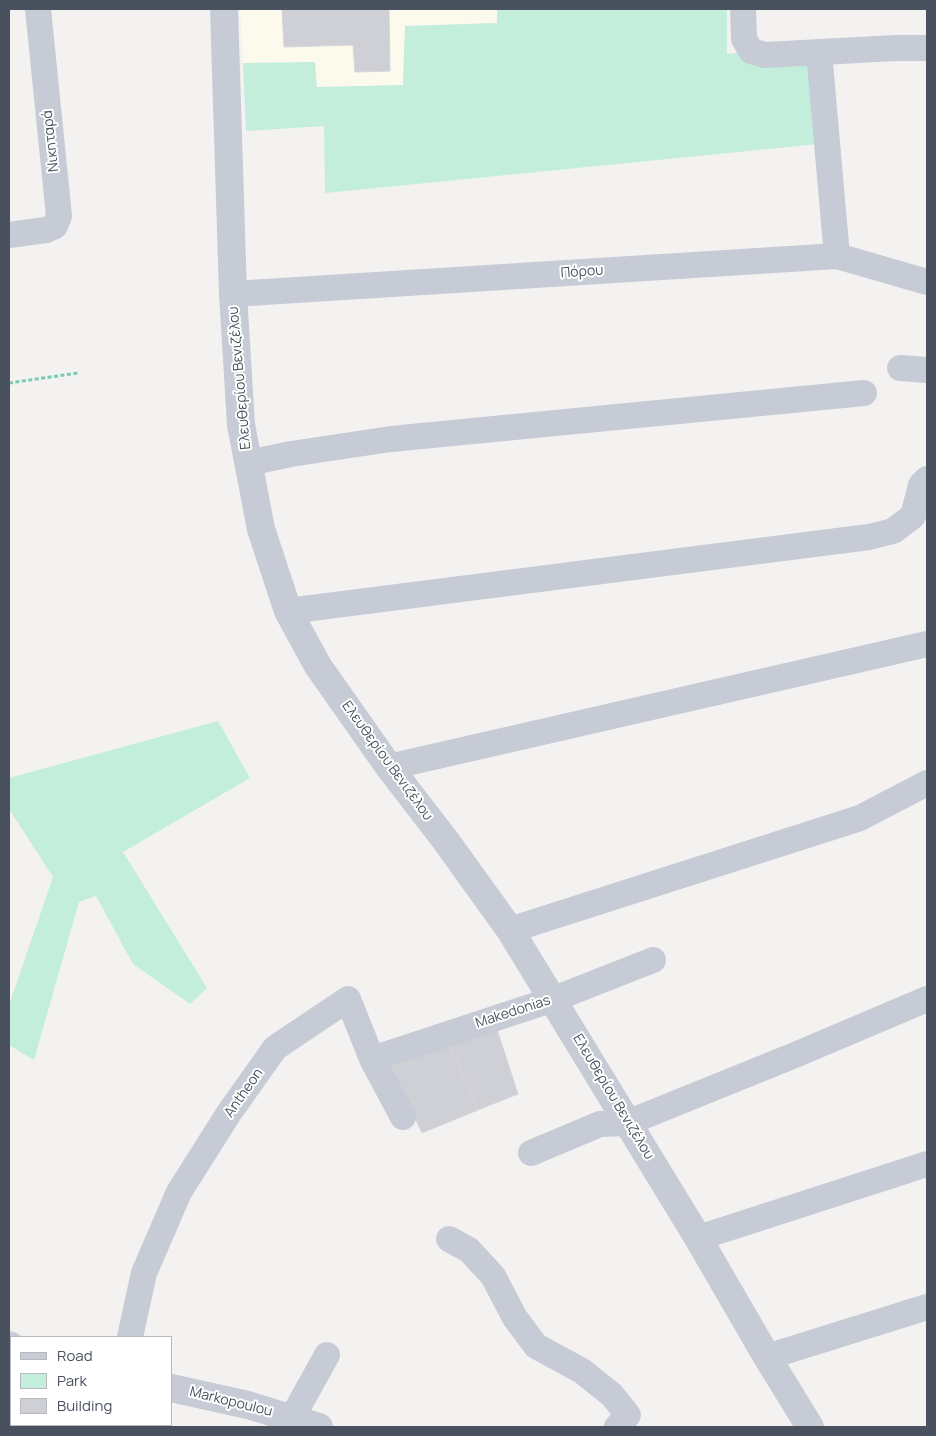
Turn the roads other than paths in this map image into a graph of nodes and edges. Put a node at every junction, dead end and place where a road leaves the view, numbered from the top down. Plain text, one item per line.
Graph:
1 (38, 9) edge
2 (224, 9) edge
3 (743, 9) edge
4 (927, 48) edge
5 (819, 52) junction
6 (9, 235) edge
7 (837, 256) junction
8 (927, 282) edge
9 (233, 294) junction
10 (900, 368) dead end
11 (927, 370) edge
12 (864, 393) dead end
13 (248, 463) junction
14 (927, 479) edge
15 (288, 611) junction
16 (927, 644) edge
17 (389, 767) junction
18 (927, 783) edge
19 (510, 930) junction
20 (653, 960) dead end
21 (554, 999) junction
22 (927, 999) edge
23 (372, 1059) junction
24 (403, 1117) dead end
25 (628, 1123) junction
26 (531, 1153) dead end
27 (927, 1164) edge
28 (698, 1238) junction
29 (449, 1239) dead end
30 (927, 1307) edge
31 (130, 1336) edge
32 (327, 1355) dead end
33 (767, 1357) junction
34 (172, 1388) edge
35 (291, 1423) edge
36 (319, 1427) edge
37 (617, 1427) edge
38 (810, 1427) edge

1 - 6 street, Νικηταρά
2 - 9 street, Ελευθερίου Βενιζέλου
3 - 5 street
4 - 5 street
5 - 7 street
7 - 8 street, Πόρου
7 - 9 street, Πόρου
9 - 13 street, Ελευθερίου Βενιζέλου
10 - 11 street
12 - 13 street
13 - 15 street, Ελευθερίου Βενιζέλου
14 - 15 street
15 - 17 street, Ελευθερίου Βενιζέλου
16 - 17 street
17 - 19 street, Ελευθερίου Βενιζέλου
18 - 19 street
19 - 21 street, Ελευθερίου Βενιζέλου
20 - 21 street, Makedonias
21 - 23 street, Makedonias
21 - 25 street, Ελευθερίου Βενιζέλου
22 - 25 street
23 - 24 street, Antheon
23 - 31 street, Antheon
25 - 26 street
25 - 28 street, Ελευθερίου Βενιζέλου
27 - 28 street
28 - 33 street, Ελευθερίου Βενιζέλου
29 - 37 street
30 - 33 street
32 - 35 street
33 - 38 street, Ελευθερίου Βενιζέλου
34 - 35 street, Markopoulou
35 - 36 street, Markopoulou

